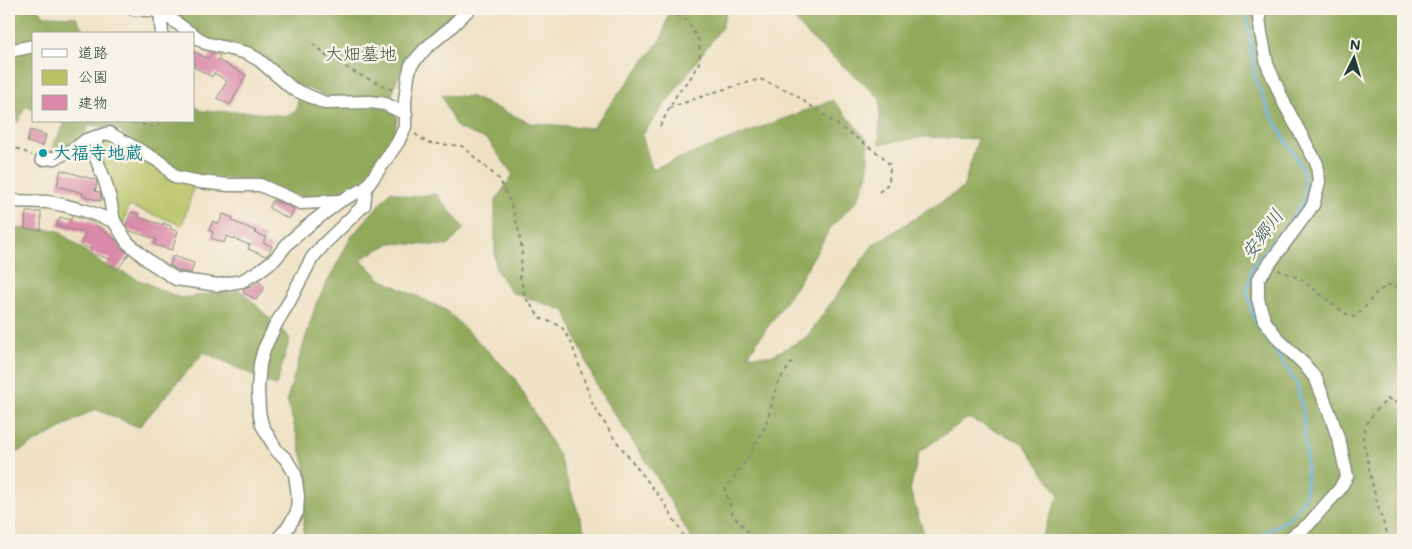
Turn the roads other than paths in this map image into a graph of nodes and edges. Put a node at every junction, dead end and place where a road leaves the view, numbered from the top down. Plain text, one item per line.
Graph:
1 (133, 9) edge
2 (469, 9) edge
3 (1258, 9) edge
4 (160, 11) junction
5 (162, 32) edge
6 (190, 32) edge
7 (195, 36) edge
8 (32, 46) edge
9 (9, 51) edge
10 (406, 114) junction
11 (96, 137) junction
12 (42, 159) road end
13 (366, 188) junction
14 (9, 201) edge
15 (340, 201) junction
16 (114, 220) junction
17 (277, 540) edge
18 (1288, 540) edge

1 - 4 street
2 - 10 street
3 - 18 street
4 - 5 street
4 - 6 street
7 - 10 street
8 - 9 street
10 - 13 street
11 - 12 street
11 - 15 street
11 - 16 street
13 - 15 street
13 - 17 street
14 - 16 street
15 - 16 street

